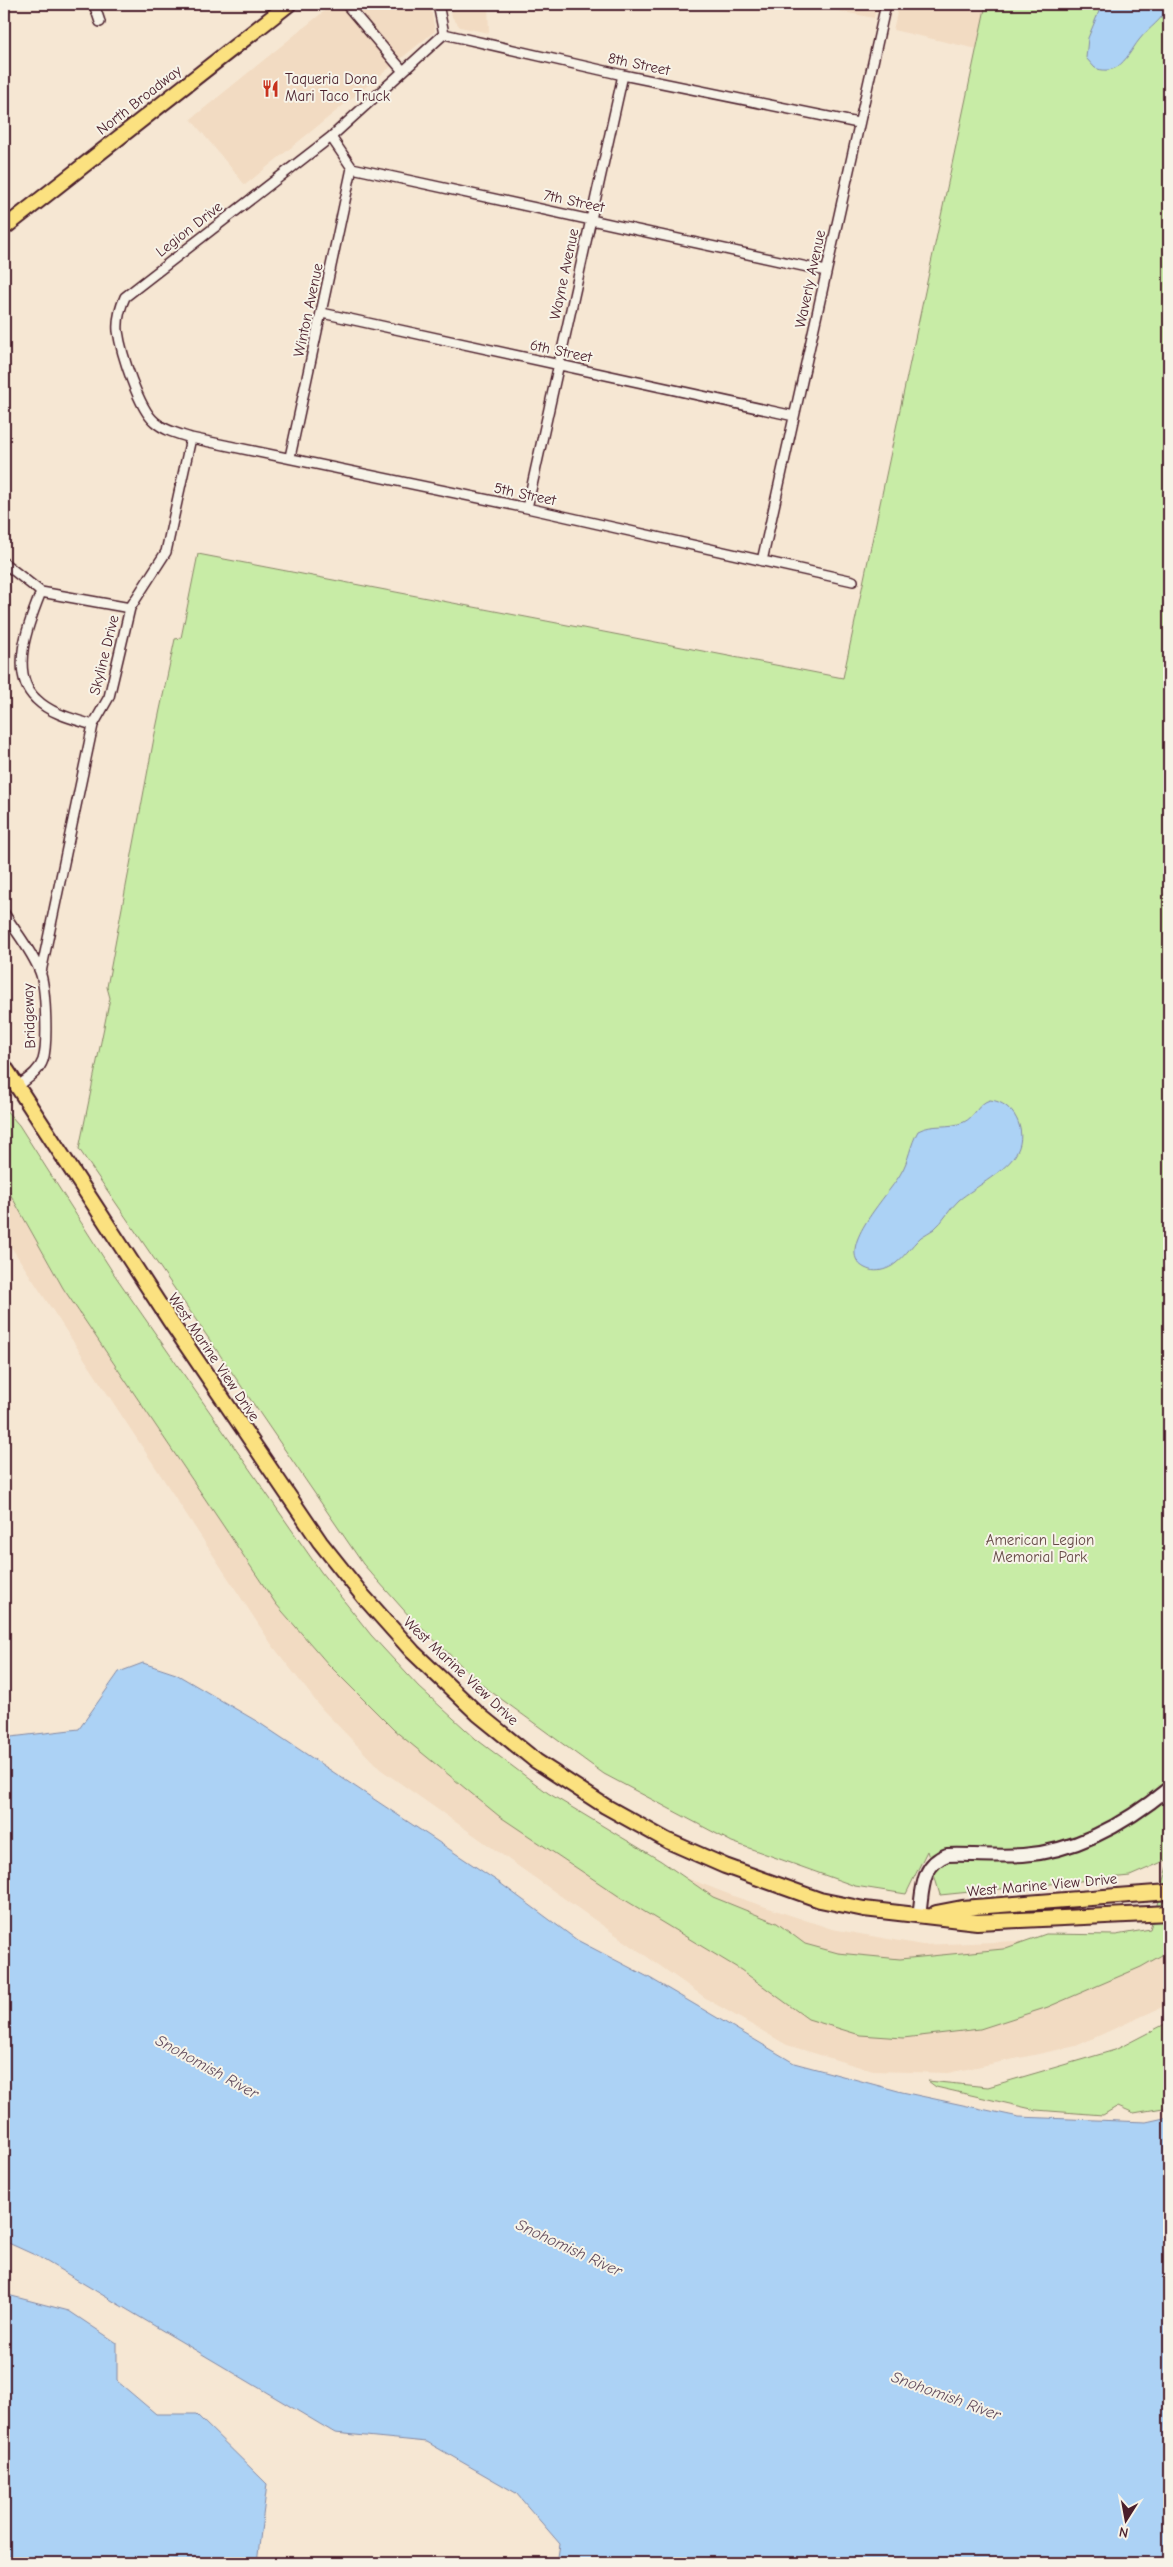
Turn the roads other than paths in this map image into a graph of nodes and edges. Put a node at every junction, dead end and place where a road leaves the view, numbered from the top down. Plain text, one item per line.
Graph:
1 (94, 4) edge
2 (289, 4) edge
3 (346, 4) edge
4 (438, 4) edge
5 (886, 4) edge
6 (100, 22) dead end
7 (444, 34) junction
8 (403, 71) junction
9 (623, 75) junction
10 (858, 123) junction
11 (331, 137) junction
12 (352, 168) junction
13 (590, 218) junction
14 (6, 226) edge
15 (826, 271) junction
16 (322, 313) junction
17 (558, 364) junction
18 (794, 416) junction
19 (191, 438) junction
20 (290, 457) junction
21 (527, 508) junction
22 (762, 560) junction
23 (4, 563) edge
24 (854, 581) dead end
25 (41, 592) junction
26 (130, 608) junction
27 (93, 725) junction
28 (4, 913) edge
29 (41, 972) junction
30 (4, 1066) edge
31 (17, 1087) junction
32 (1169, 1788) edge
33 (1169, 1892) edge
34 (1169, 1913) edge
35 (919, 1916) junction

1 - 6 street
2 - 14 main road, North Broadway
3 - 8 street
4 - 7 street
5 - 10 street, Waverly Avenue
7 - 8 street, Legion Drive
7 - 9 street, 8th Street
8 - 11 street, Legion Drive
9 - 10 street, 8th Street
9 - 13 street, Wayne Avenue
10 - 15 street, Waverly Avenue
11 - 12 street
11 - 19 street, Legion Drive
12 - 13 street, 7th Street
12 - 16 street, Winton Avenue
13 - 15 street, 7th Street
13 - 17 street, Wayne Avenue
15 - 18 street, Waverly Avenue
16 - 17 street, 6th Street
16 - 20 street, Winton Avenue
17 - 18 street, 6th Street
17 - 21 street, Wayne Avenue
18 - 22 street, Waverly Avenue
19 - 20 street, 5th Street
19 - 26 street, Skyline Drive
20 - 21 street, 5th Street
21 - 22 street, 5th Street
22 - 24 street, 5th Street
23 - 25 street
25 - 26 street
25 - 27 street
26 - 27 street, Skyline Drive
27 - 29 street, Skyline Drive
28 - 29 street, Bridgeway
29 - 31 street, Bridgeway
30 - 31 main road, West Marine View Drive
31 - 35 main road, West Marine View Drive
32 - 35 main road
33 - 35 main road, West Marine View Drive
34 - 35 main road, West Marine View Drive

